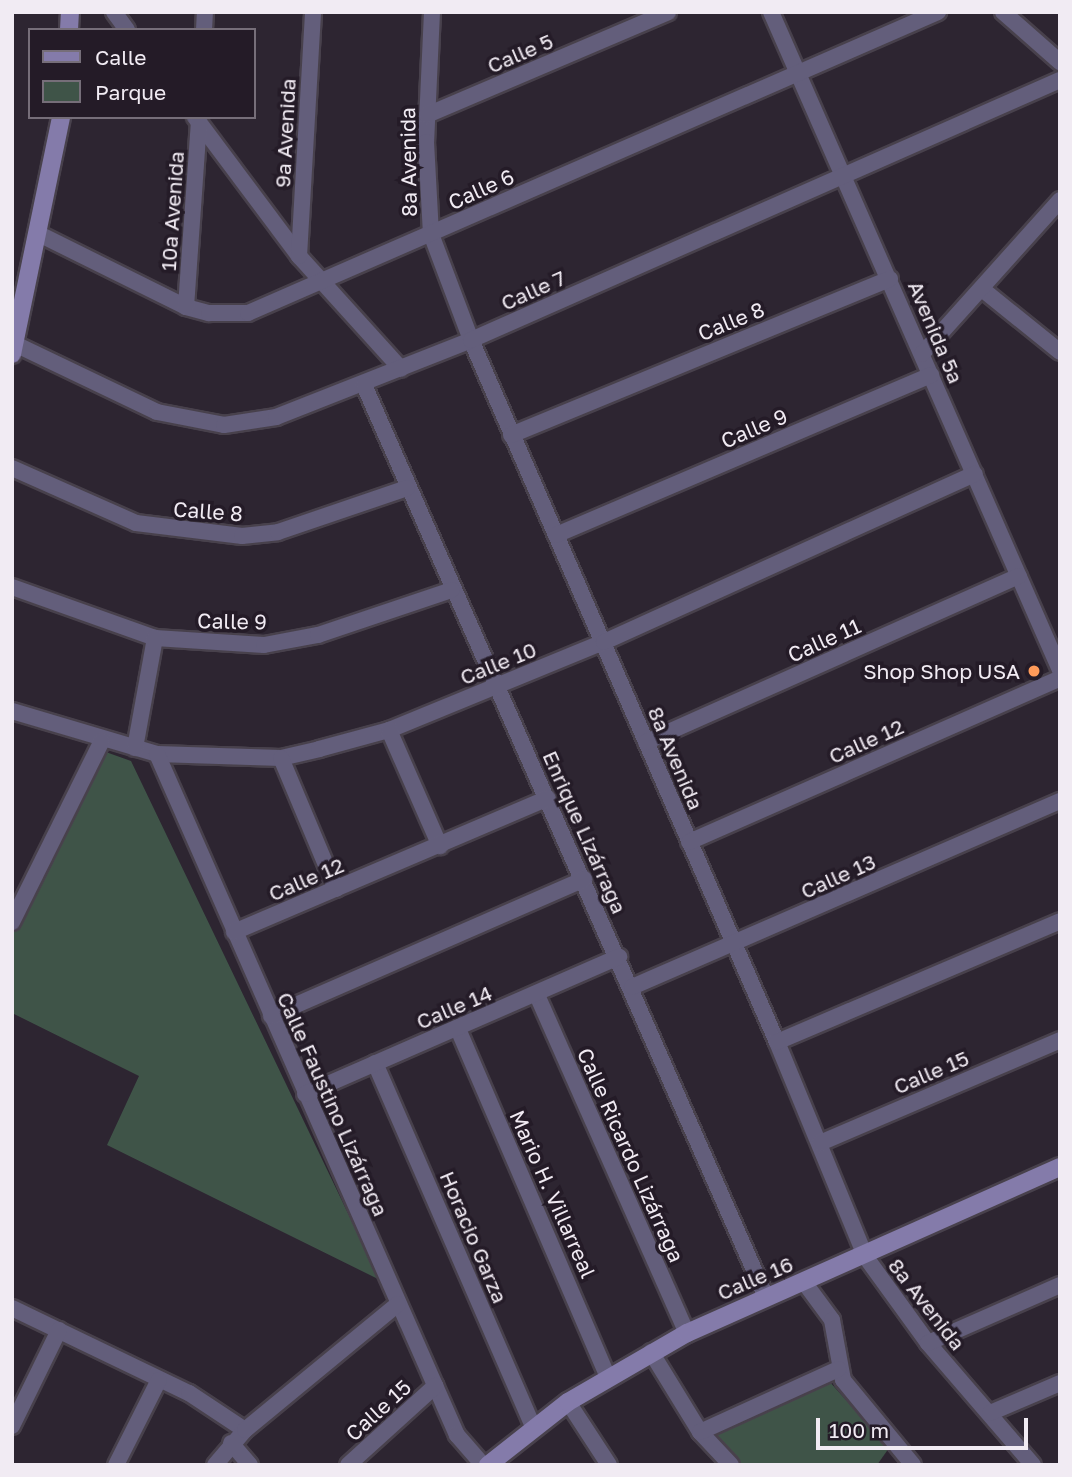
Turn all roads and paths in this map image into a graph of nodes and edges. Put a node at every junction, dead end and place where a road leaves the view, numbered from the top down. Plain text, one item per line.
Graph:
1 (114, 12) edge
2 (313, 12) edge
3 (432, 12) edge
4 (668, 12) edge
5 (771, 12) edge
6 (938, 12) edge
7 (1003, 12) edge
8 (126, 28) edge
9 (1060, 62) edge
10 (799, 73) junction
11 (1060, 80) edge
12 (427, 115) junction
13 (61, 119) edge
14 (197, 119) edge
15 (843, 176) junction
16 (1060, 200) edge
17 (39, 234) junction
18 (431, 234) junction
19 (299, 256) junction
20 (890, 279) junction
21 (322, 283) junction
22 (982, 289) junction
23 (186, 307) junction
24 (471, 340) junction
25 (13, 349) edge
26 (1060, 352) edge
27 (922, 354) junction
28 (401, 369) junction
29 (931, 375) junction
30 (364, 385) junction
31 (510, 435) junction
32 (12, 468) edge
33 (975, 474) junction
34 (407, 488) junction
35 (556, 535) junction
36 (1019, 576) junction
37 (12, 587) edge
38 (452, 590) junction
39 (155, 638) junction
40 (604, 642) junction
41 (1060, 670) edge
42 (1060, 678) edge
43 (495, 687) junction
44 (12, 711) edge
45 (389, 730) junction
46 (102, 741) junction
47 (646, 742) junction
48 (135, 748) junction
49 (157, 754) junction
50 (281, 758) junction
51 (548, 799) junction
52 (1060, 801) edge
53 (689, 842) junction
54 (440, 846) junction
55 (584, 879) junction
56 (336, 889) junction
57 (1060, 921) edge
58 (12, 922) edge
59 (234, 932) junction
60 (734, 944) junction
61 (619, 957) junction
62 (632, 987) junction
63 (537, 995) junction
64 (271, 1016) junction
65 (458, 1029) junction
66 (1060, 1040) edge
67 (777, 1042) junction
68 (376, 1063) junction
69 (305, 1094) junction
70 (820, 1143) junction
71 (1060, 1167) edge
72 (864, 1256) junction
73 (804, 1282) junction
74 (1060, 1285) edge
75 (766, 1297) junction
76 (398, 1304) junction
77 (12, 1308) edge
78 (59, 1330) junction
79 (687, 1333) junction
80 (928, 1343) junction
81 (651, 1352) junction
82 (838, 1369) junction
83 (608, 1377) junction
84 (159, 1380) junction
85 (1060, 1383) edge
86 (435, 1386) junction
87 (568, 1402) junction
88 (990, 1413) junction
89 (12, 1426) edge
90 (533, 1427) junction
91 (245, 1430) junction
92 (700, 1432) junction
93 (231, 1443) junction
94 (901, 1450) junction
95 (116, 1465) edge
96 (215, 1465) edge
97 (250, 1465) edge
98 (348, 1465) edge
99 (485, 1465) edge
100 (609, 1465) edge
101 (731, 1465) edge
102 (890, 1465) edge
103 (913, 1465) edge
104 (1033, 1465) edge

1 - 8 street
2 - 19 street, 9a Avenida
3 - 12 street, 8a Avenida
4 - 12 street, Calle 5
5 - 10 street, Avenida 5a
6 - 10 street, Calle 6
7 - 9 street
10 - 15 street, Avenida 5a
10 - 18 street, Calle 6
11 - 15 street, Calle 7
12 - 18 street, 8a Avenida
13 - 17 street
14 - 19 street
14 - 23 street, 10a Avenida
15 - 20 street, Avenida 5a
15 - 24 street, Calle 7
16 - 22 street
17 - 23 street, Calle 6
17 - 25 street
18 - 21 street, Calle 6
18 - 24 street, 8a Avenida
19 - 21 street
20 - 27 street, Avenida 5a
20 - 31 street, Calle 8
21 - 23 street, Calle 6
21 - 28 street
22 - 26 street
22 - 27 street
24 - 28 street, Calle 7
24 - 31 street, 8a Avenida
25 - 30 street, Calle 7
27 - 29 street, Avenida 5a
28 - 30 street, Calle 7
29 - 33 street, Avenida 5a
29 - 35 street, Calle 9
30 - 34 street, Enrique Lizárraga
31 - 35 street, 8a Avenida
32 - 34 street, Calle 8
33 - 36 street, Avenida 5a
33 - 40 street, Calle 10
34 - 38 street, Enrique Lizárraga
35 - 40 street, 8a Avenida
36 - 41 street, Avenida 5a
36 - 47 street, Calle 11
37 - 39 street, Calle 9
38 - 39 street, Calle 9
38 - 43 street, Enrique Lizárraga
39 - 48 street
40 - 43 street, Calle 10
40 - 47 street, 8a Avenida
42 - 53 street, Calle 12
43 - 45 street, Calle 10
43 - 51 street, Enrique Lizárraga
44 - 46 street, Calle 10
45 - 50 street, Calle 10
45 - 54 street
46 - 48 street, Calle 10
46 - 58 street
47 - 53 street, 8a Avenida
48 - 49 street, Calle 10
49 - 50 street, Calle 10
49 - 59 street, Calle Faustino Lizárraga
50 - 56 street
51 - 54 street, Calle 12
51 - 55 street, Enrique Lizárraga
52 - 60 street, Calle 13
53 - 60 street, 8a Avenida
54 - 56 street, Calle 12
55 - 61 street, Enrique Lizárraga
55 - 64 street
56 - 59 street, Calle 12
57 - 67 street
59 - 64 street, Calle Faustino Lizárraga
60 - 62 street, Calle 13
60 - 67 street, 8a Avenida
61 - 62 street, Enrique Lizárraga
61 - 63 street, Calle 14
62 - 75 street, Enrique Lizárraga
63 - 65 street, Calle 14
63 - 79 street, Calle Ricardo Lizárraga
64 - 69 street, Calle Faustino Lizárraga
65 - 68 street, Calle 14
65 - 83 street, Mario H. Villarreal
66 - 70 street, Calle 15
67 - 70 street, 8a Avenida
68 - 69 street, Calle 14
68 - 90 street, Horacio Garza
69 - 76 street, Calle Faustino Lizárraga
70 - 72 street, 8a Avenida
71 - 72 street, Calle 16
72 - 73 street, Calle 16
72 - 80 street, 8a Avenida
73 - 75 street, Calle 16
73 - 82 street
74 - 80 street
75 - 79 street, Calle 16
76 - 86 street, Calle Faustino Lizárraga
76 - 91 street
77 - 78 street
78 - 84 street
78 - 89 street
79 - 81 street, Calle 16
80 - 88 street, 8a Avenida
81 - 83 street, Calle 16
81 - 92 street
82 - 92 street
82 - 94 street
83 - 87 street, Calle 16
84 - 91 street
84 - 95 street
85 - 88 street
86 - 98 street, Calle 15
86 - 99 street, Calle Faustino Lizárraga
87 - 90 street, Calle 16
87 - 100 street
88 - 104 street, 8a Avenida
90 - 99 street, Calle 16
91 - 93 street
92 - 101 street
93 - 96 street
93 - 97 street
94 - 102 street
94 - 103 street

